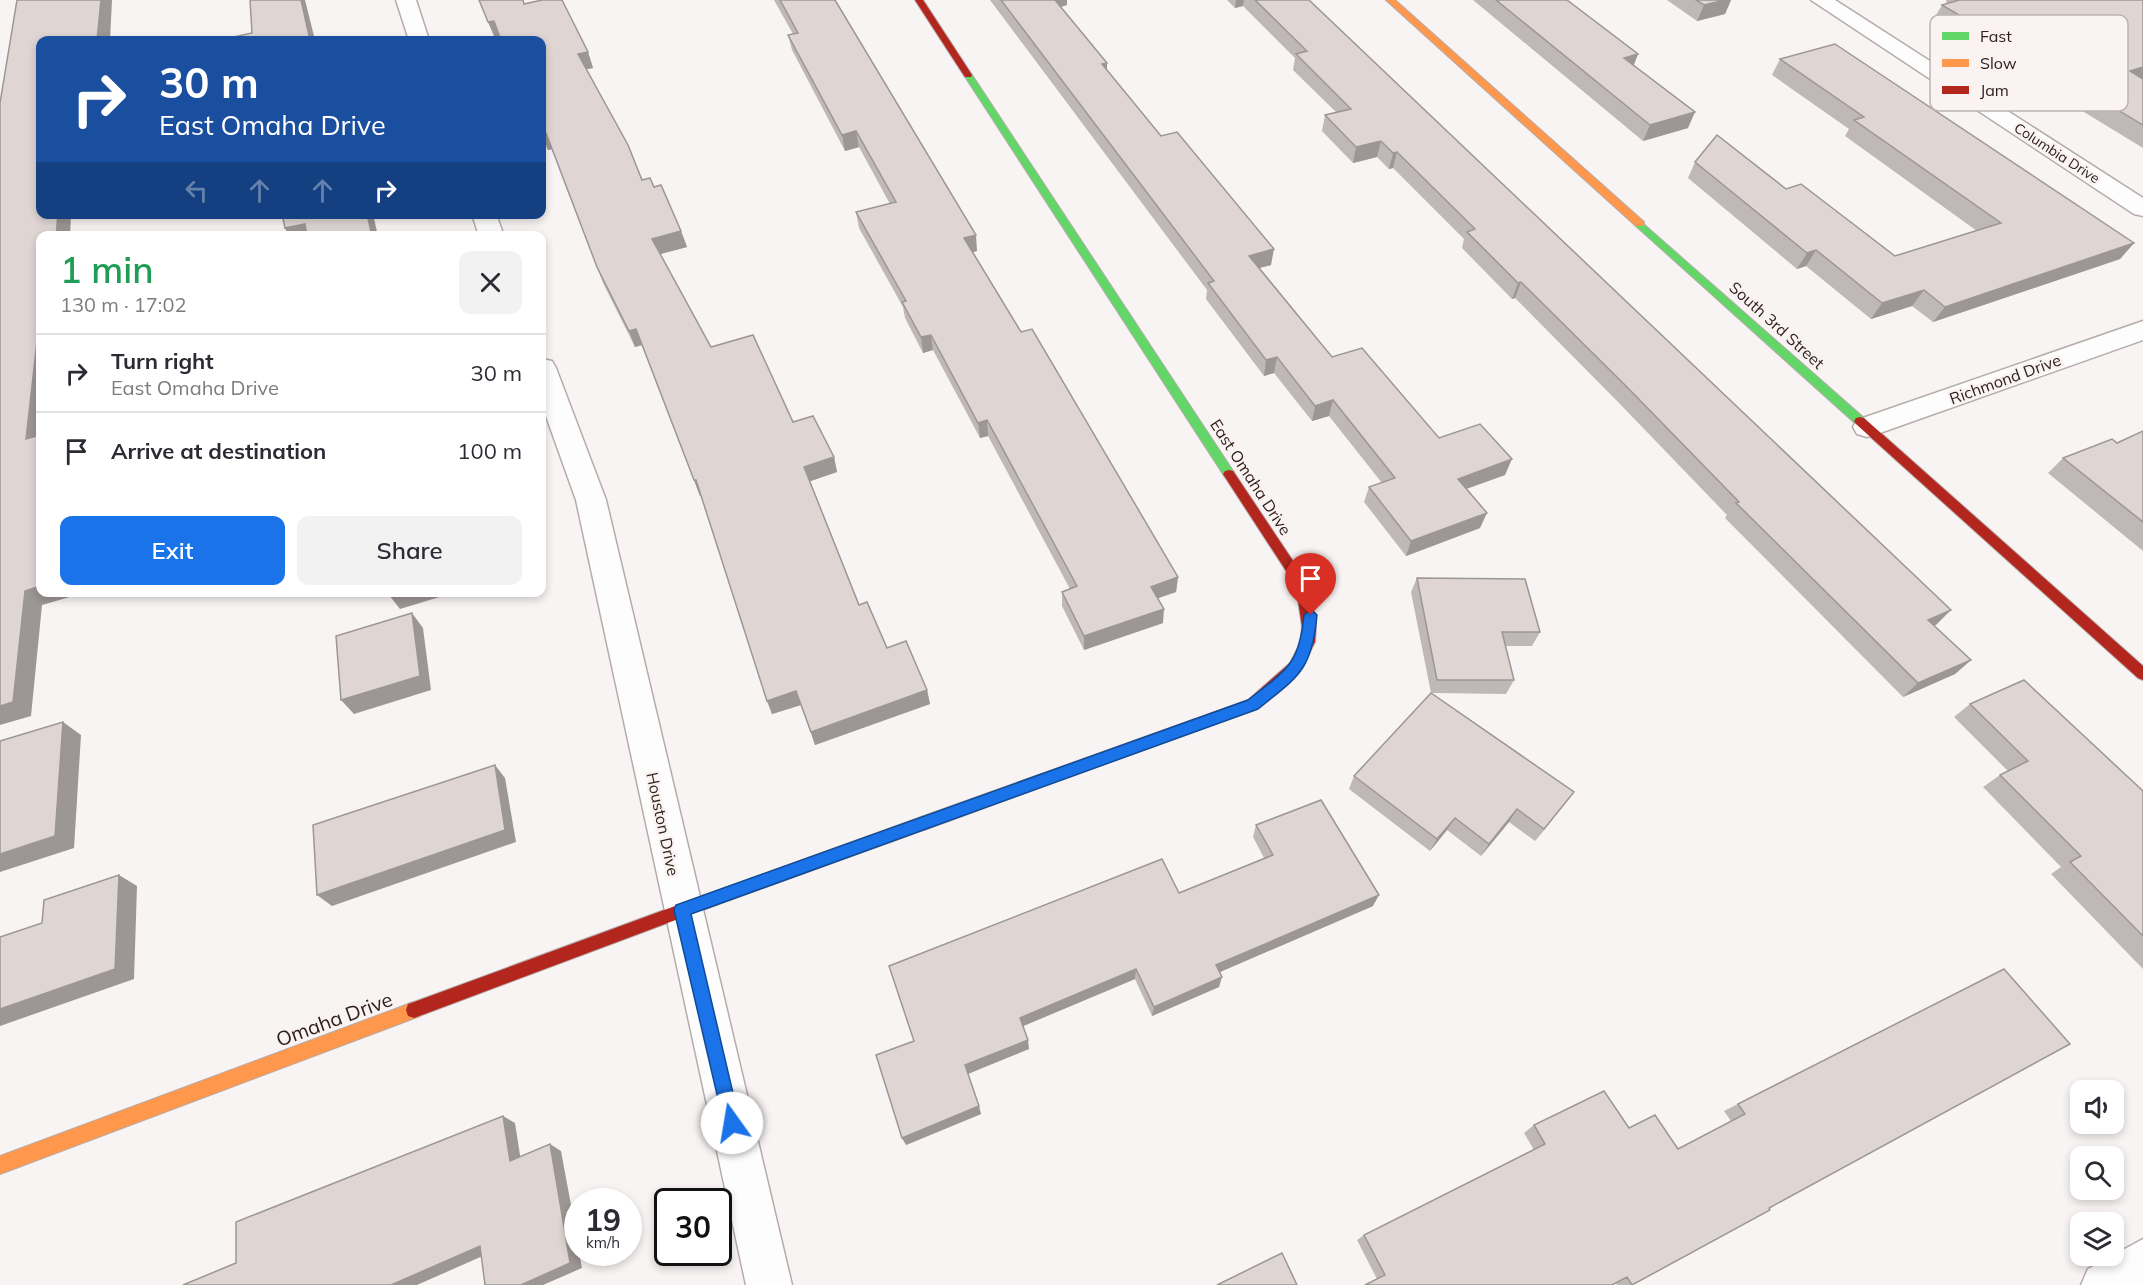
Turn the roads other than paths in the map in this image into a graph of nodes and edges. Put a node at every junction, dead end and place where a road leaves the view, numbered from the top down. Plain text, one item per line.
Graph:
1 (406, 0) edge
2 (919, 0) edge
3 (1389, 0) edge
4 (1821, 0) edge
5 (418, 36) edge
6 (1930, 71) edge
7 (1992, 111) edge
8 (2143, 209) edge
9 (2143, 330) edge
10 (546, 379) edge
11 (1867, 428) junction
12 (2143, 674) edge
13 (682, 910) junction
14 (0, 1164) edge
15 (2143, 1262) edge
16 (769, 1285) edge
17 (2104, 1285) edge

1 - 5 street
2 - 13 street, East Omaha Drive
3 - 11 street, South 3rd Street
4 - 6 street, Columbia Drive
7 - 8 street, Columbia Drive
9 - 11 street, Richmond Drive
10 - 13 street, Houston Drive
11 - 12 street, South 3rd Street
13 - 14 street, Omaha Drive
13 - 16 street, Houston Drive
15 - 17 street

